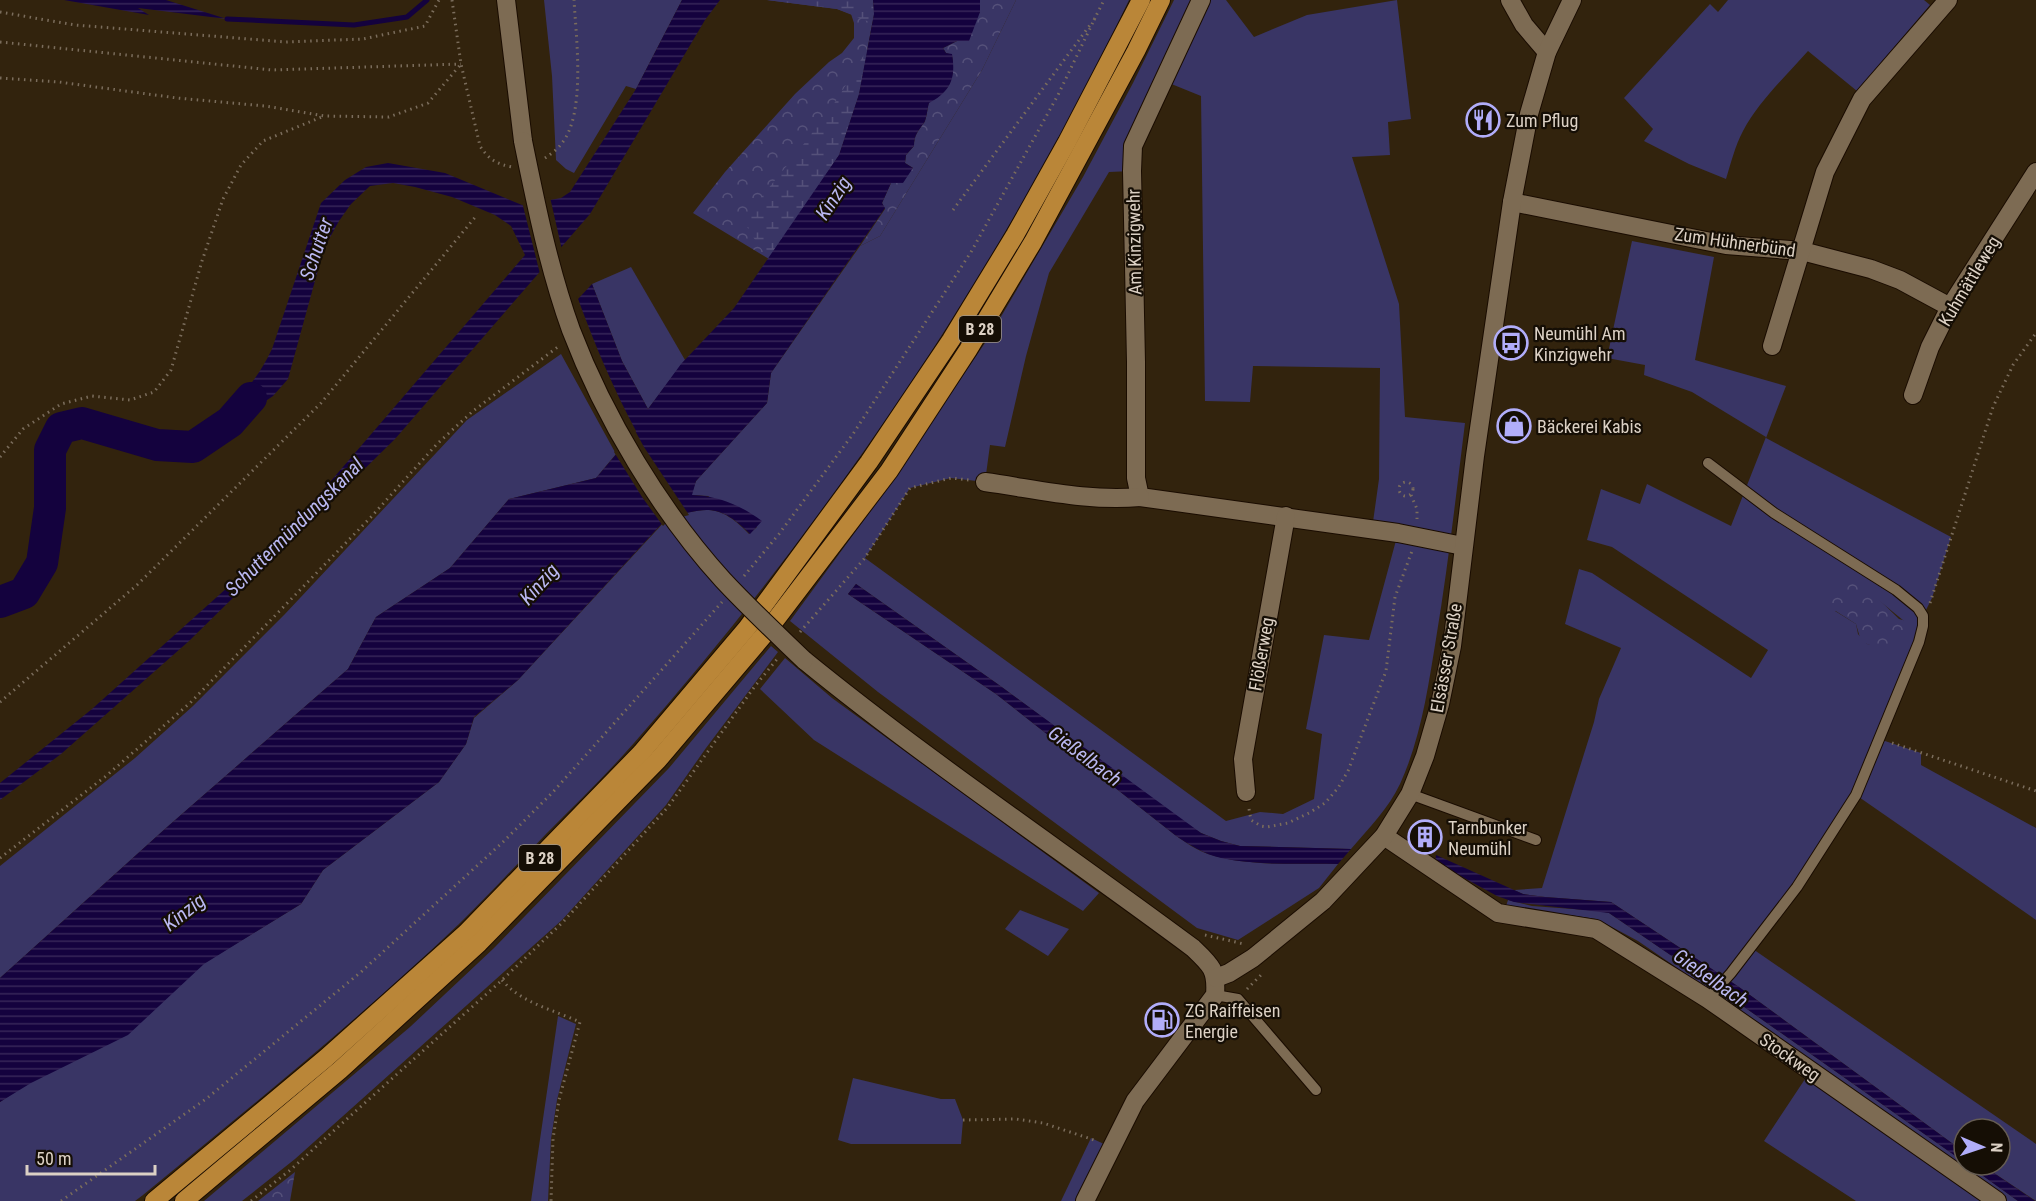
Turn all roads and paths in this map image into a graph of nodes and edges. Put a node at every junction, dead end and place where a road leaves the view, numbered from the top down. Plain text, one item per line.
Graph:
1 (439, 0) edge
2 (452, 0) edge
3 (506, 0) edge
4 (1104, 0) edge
5 (1141, 0) edge
6 (1161, 0) edge
7 (1200, 0) edge
8 (1510, 0) edge
9 (1572, 0) edge
10 (1948, 0) edge
11 (0, 12) edge
12 (1095, 18) junction
13 (0, 42) edge
14 (1547, 52) junction
15 (461, 64) junction
16 (0, 78) edge
17 (324, 116) junction
18 (2036, 172) edge
19 (1512, 202) junction
20 (953, 210) dead end
21 (477, 215) dead end
22 (1802, 251) junction
23 (1950, 307) junction
24 (2036, 333) edge
25 (563, 343) dead end
26 (1772, 346) dead end
27 (1914, 395) dead end
28 (0, 457) edge
29 (1708, 463) dead end
30 (985, 482) joint
31 (1411, 495) junction
32 (1140, 497) junction
33 (1286, 516) junction
34 (1417, 538) junction
35 (1463, 546) junction
36 (742, 579) dead end
37 (727, 596) dead end
38 (1923, 616) junction
39 (800, 632) dead end
40 (785, 650) dead end
41 (0, 702) edge
42 (1879, 739) junction
43 (2036, 791) edge
44 (1246, 792) joint
45 (1410, 794) junction
46 (1384, 836) junction
47 (1536, 840) dead end
48 (0, 858) edge
49 (502, 980) junction
50 (1215, 986) junction
51 (1712, 995) junction
52 (1316, 1090) dead end
53 (963, 1120) dead end
54 (1112, 1147) junction
55 (61, 1201) edge
56 (154, 1201) edge
57 (184, 1201) edge
58 (251, 1201) edge
59 (551, 1201) edge
60 (1085, 1201) edge
61 (1997, 1201) edge

1 - 11 path
2 - 15 path
3 - 50 street, bridge
4 - 12 path
5 - 56 highway, B 28
6 - 57 highway, B 28
7 - 32 street, Am Kinzigwehr
8 - 14 street
9 - 14 street, Elsässer Straße
10 - 22 street
12 - 20 path
12 - 36 path
13 - 15 path
14 - 19 street, Elsässer Straße
15 - 17 path
16 - 17 path
17 - 28 path
18 - 23 street, Kuhmättleweg
19 - 22 street, Zum Hühnerbünd
19 - 35 street, Elsässer Straße
21 - 41 path
22 - 23 street, Zum Hühnerbünd
22 - 26 street
23 - 27 street, Kuhmättleweg
24 - 38 path
25 - 48 path
29 - 38 lane
30 - 32 street
30 - 39 path
31 - 31 path
31 - 34 path
32 - 33 street
33 - 34 street
33 - 44 street, Flößerweg
34 - 35 street
34 - 44 path
35 - 45 street, Elsässer Straße
37 - 55 path
38 - 42 lane
40 - 49 path
42 - 43 path
42 - 51 lane
45 - 46 street, Elsässer Straße
45 - 47 lane
46 - 50 street, Elsässer Straße
46 - 51 street, Stockweg
49 - 58 path
49 - 59 path
50 - 52 lane
50 - 54 street, Elsässer Straße
51 - 61 street, Stockweg
53 - 54 path
54 - 60 street, Elsässer Straße

